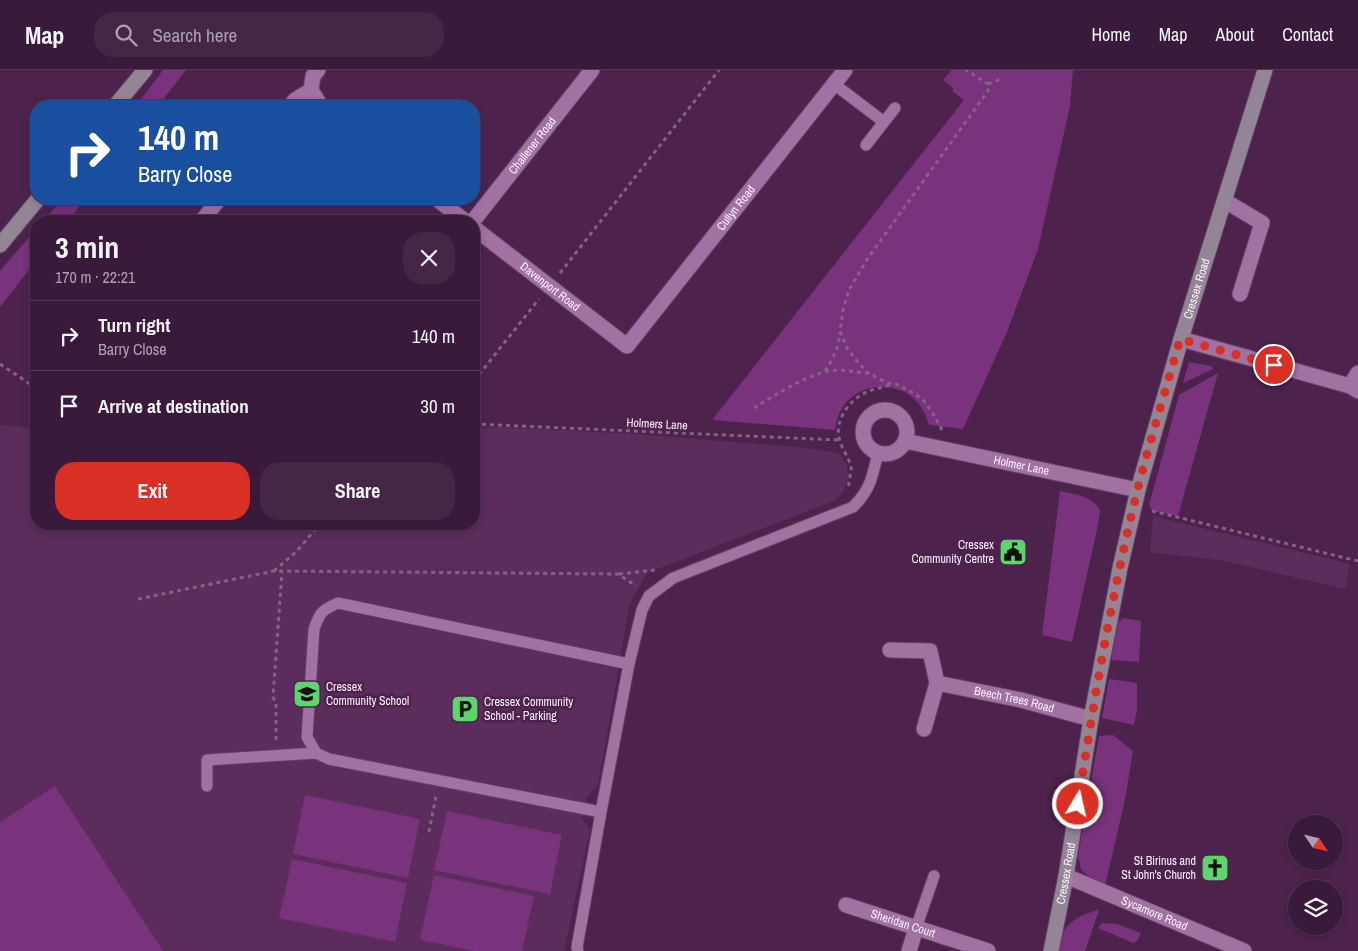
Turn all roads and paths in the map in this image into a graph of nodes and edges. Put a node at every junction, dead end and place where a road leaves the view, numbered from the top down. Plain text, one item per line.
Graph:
1 (145, 70) edge
2 (318, 70) edge
3 (592, 70) edge
4 (719, 70) edge
5 (845, 70) edge
6 (966, 70) edge
7 (1266, 70) edge
8 (1001, 79) dead end
9 (834, 84) junction
10 (988, 84) junction
11 (311, 90) junction
12 (120, 100) edge
13 (295, 100) edge
14 (317, 100) edge
15 (895, 108) dead end
16 (884, 122) junction
17 (866, 144) dead end
18 (1225, 201) junction
19 (33, 205) edge
20 (214, 205) edge
21 (445, 205) edge
22 (207, 215) edge
23 (457, 215) edge
24 (478, 215) edge
25 (480, 233) edge
26 (0, 245) edge
27 (550, 286) junction
28 (1240, 294) dead end
29 (840, 331) junction
30 (1180, 339) junction
31 (627, 346) joint
32 (0, 364) edge
33 (825, 372) junction
34 (868, 373) junction
35 (480, 374) edge
36 (893, 383) junction
37 (1355, 383) edge
38 (30, 384) edge
39 (754, 408) dead end
40 (480, 424) edge
41 (839, 440) junction
42 (905, 441) junction
43 (939, 447) junction
44 (878, 453) junction
45 (849, 482) dead end
46 (1138, 490) junction
47 (1134, 506) junction
48 (315, 530) edge
49 (1358, 561) edge
50 (274, 572) junction
51 (649, 596) junction
52 (138, 599) dead end
53 (890, 650) dead end
54 (629, 664) junction
55 (937, 683) junction
56 (1091, 719) junction
57 (924, 729) dead end
58 (316, 753) junction
59 (207, 786) dead end
60 (436, 795) dead end
61 (601, 812) junction
62 (429, 832) dead end
63 (934, 876) dead end
64 (1066, 876) junction
65 (846, 905) dead end
66 (916, 928) junction
67 (578, 951) edge
68 (909, 951) edge
69 (988, 951) edge
70 (1051, 951) edge
71 (1244, 951) edge

1 - 12 street
2 - 11 street
3 - 24 street, Challener Road
4 - 27 path
5 - 9 street, Cullyn Road
6 - 10 path
7 - 18 street, Cressex Road
8 - 10 path
9 - 16 lane
9 - 31 street, Cullyn Road
10 - 29 path
11 - 13 street
11 - 14 street
15 - 16 lane
16 - 17 lane
18 - 28 street
18 - 30 street, Cressex Road
19 - 26 street
20 - 22 street
21 - 23 street
25 - 27 street, Davenport Road
27 - 31 street, Davenport Road
27 - 35 path
29 - 33 path
29 - 34 path
30 - 37 street
30 - 46 street, Cressex Road
32 - 38 path
33 - 34 path
33 - 39 path
34 - 36 path
36 - 41 path
36 - 43 path
40 - 41 path, Holmers Lane
41 - 45 path
42 - 43 street, Holmer Lane
42 - 44 street
42 - 44 street
43 - 46 street, Holmer Lane
44 - 51 lane
46 - 47 street, Cressex Road
47 - 49 path
47 - 56 street, Cressex Road
48 - 50 path
50 - 51 path
50 - 52 path
51 - 54 lane
53 - 55 street
54 - 58 lane
54 - 61 lane
55 - 56 street, Beech Trees Road
55 - 57 street
56 - 64 street, Cressex Road
58 - 59 lane
58 - 61 lane
60 - 62 path
61 - 67 lane
63 - 66 lane
64 - 70 street, Cressex Road
64 - 71 street, Sycamore Road
65 - 66 street, Sheridan Court
66 - 68 street
66 - 69 street, Sheridan Court

